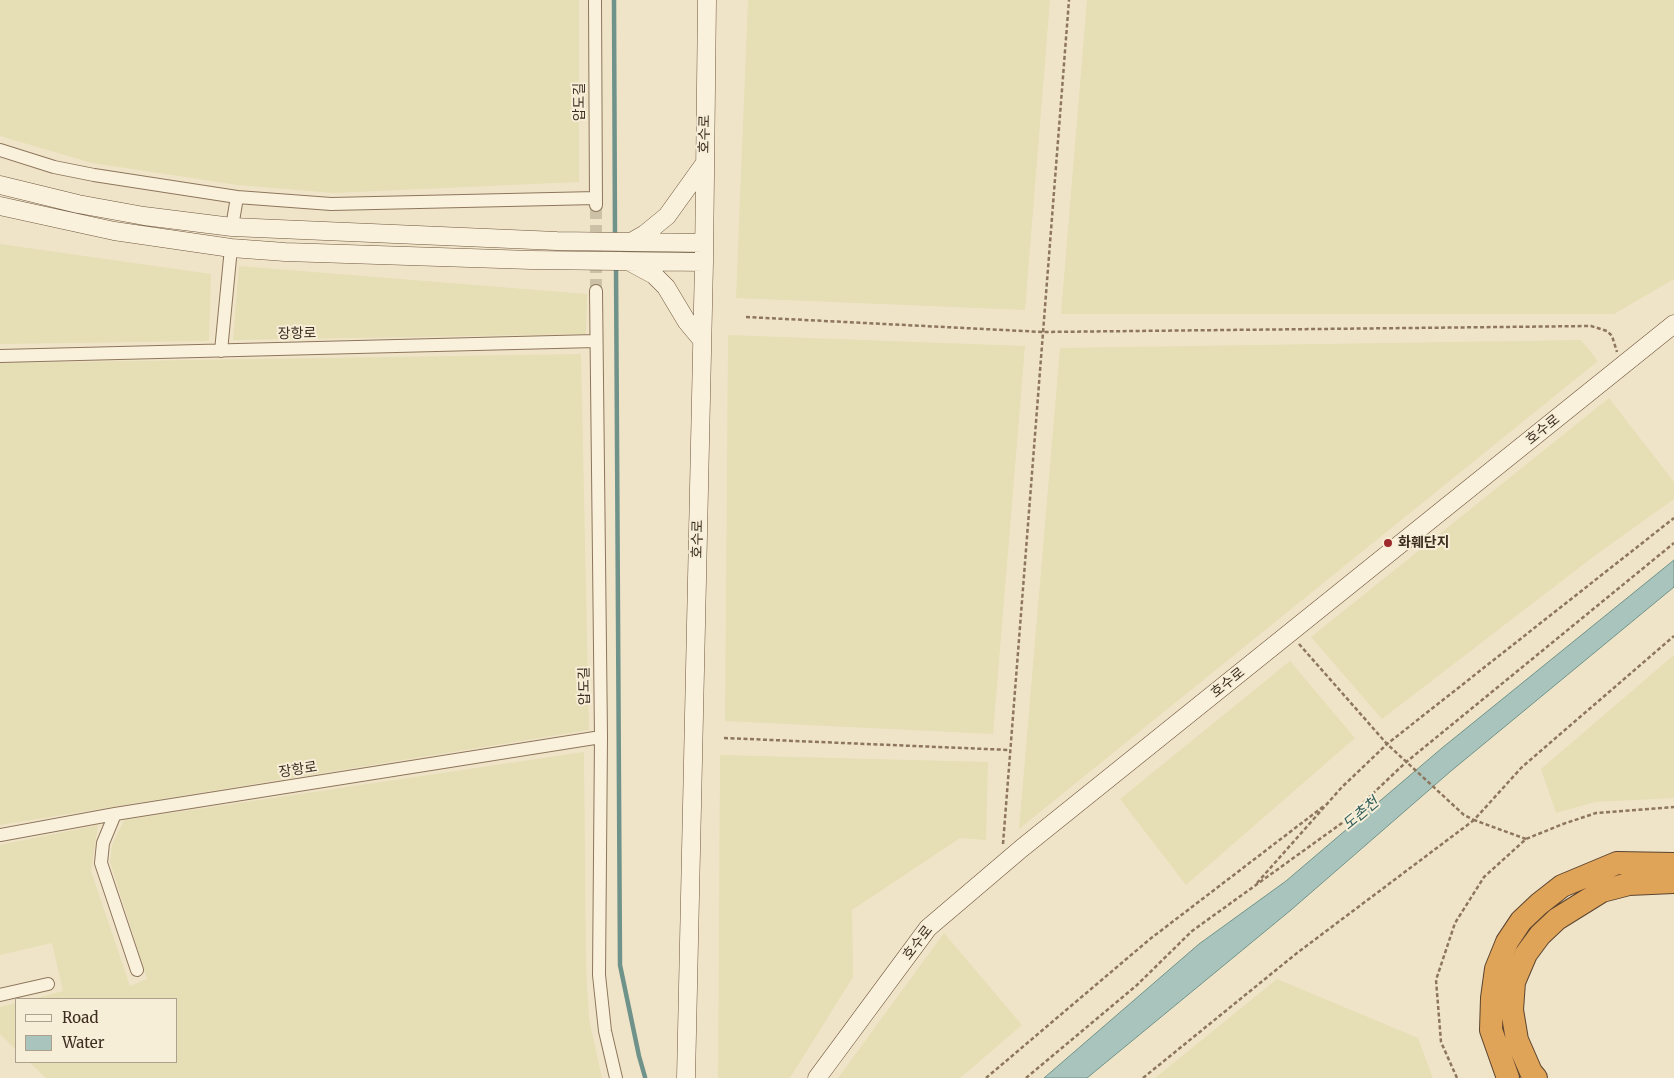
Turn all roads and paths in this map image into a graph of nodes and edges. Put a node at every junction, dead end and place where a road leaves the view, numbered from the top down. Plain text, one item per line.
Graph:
1 (595, 0) edge
2 (707, 0) edge
3 (1069, 0) edge
4 (0, 150) edge
5 (705, 163) junction
6 (0, 185) edge
7 (237, 197) junction
8 (0, 206) edge
9 (232, 227) junction
10 (627, 242) junction
11 (704, 243) junction
12 (231, 248) junction
13 (626, 262) junction
14 (704, 262) junction
15 (596, 291) tunnel mouth
16 (746, 317) dead end
17 (1674, 324) edge
18 (1043, 332) junction
19 (702, 340) junction
20 (596, 341) junction
21 (221, 351) junction
22 (0, 356) edge
23 (1622, 366) junction
24 (1674, 518) edge
25 (1674, 542) edge
26 (1290, 633) junction
27 (1674, 636) edge
28 (601, 738) junction
29 (724, 738) dead end
30 (1387, 744) junction
31 (1010, 750) junction
32 (1406, 764) junction
33 (1329, 802) junction
34 (1674, 807) edge
35 (115, 814) junction
36 (1474, 820) junction
37 (0, 835) edge
38 (1526, 839) junction
39 (1674, 864) edge
40 (1002, 865) junction
41 (1674, 882) edge
42 (1253, 888) junction
43 (137, 970) dead end
44 (48, 984) dead end
45 (0, 995) edge
46 (616, 1078) edge
47 (686, 1078) edge
48 (818, 1078) edge
49 (986, 1078) edge
50 (1026, 1078) edge
51 (1143, 1078) edge
52 (1458, 1078) edge
53 (1508, 1078) edge
54 (1536, 1078) edge

1 - 7 street, 압도길
2 - 5 main road, 호수로
3 - 18 path
4 - 7 street
5 - 10 main road
5 - 11 main road, 호수로
6 - 9 main road
7 - 9 street
8 - 12 main road
9 - 10 main road
10 - 11 main road
11 - 14 main road, 호수로
12 - 13 main road
12 - 21 street
13 - 14 main road
13 - 19 main road
14 - 19 main road, 호수로
15 - 20 street, 압도길
16 - 18 path
17 - 23 main road, 호수로
18 - 23 path
18 - 31 path
19 - 47 main road, 호수로
20 - 21 street, 장항로
20 - 28 street, 압도길
21 - 22 street, 장항로
23 - 26 main road, 호수로
24 - 30 path
25 - 32 path
26 - 30 path
26 - 40 main road, 호수로
27 - 36 path
28 - 35 street, 장항로
28 - 46 street, 압도길
29 - 31 path
30 - 32 path
30 - 33 path
31 - 40 path
32 - 36 path
32 - 42 path
33 - 42 path
33 - 49 path
34 - 38 path
35 - 37 street, 장항로
35 - 43 street
36 - 38 path
36 - 51 path
38 - 52 path
39 - 53 highway
40 - 48 main road, 호수로
41 - 54 highway
42 - 50 path
44 - 45 street

